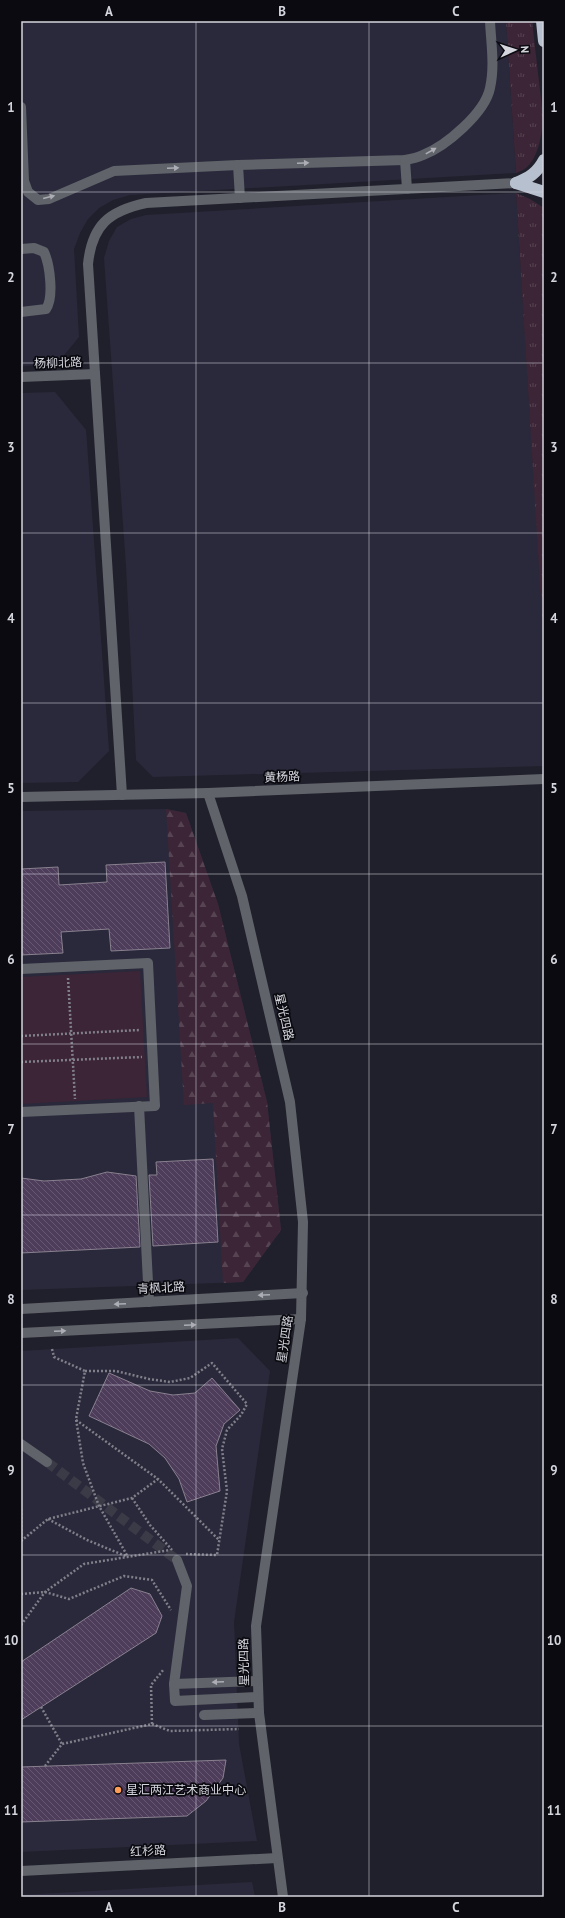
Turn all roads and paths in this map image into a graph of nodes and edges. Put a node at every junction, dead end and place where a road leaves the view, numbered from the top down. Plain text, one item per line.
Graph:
1 (490, 21) edge
2 (542, 21) edge
3 (544, 41) edge
4 (21, 107) edge
5 (405, 160) junction
6 (544, 160) edge
7 (238, 165) junction
8 (516, 183) junction
9 (407, 189) junction
10 (544, 192) edge
11 (240, 198) junction
12 (21, 249) edge
13 (21, 312) edge
14 (95, 374) junction
15 (21, 377) edge
16 (544, 779) edge
17 (208, 793) junction
18 (122, 795) junction
19 (21, 797) edge
20 (67, 967) junction
21 (21, 969) edge
22 (151, 1030) junction
23 (71, 1033) junction
24 (21, 1036) edge
25 (152, 1056) junction
26 (72, 1060) junction
27 (21, 1062) edge
28 (139, 1106) junction
29 (76, 1110) junction
30 (21, 1112) edge
31 (303, 1293) junction
32 (149, 1302) junction
33 (21, 1309) edge
34 (301, 1319) junction
35 (21, 1333) edge
36 (52, 1349) dead end
37 (85, 1371) junction
38 (76, 1419) junction
39 (21, 1444) edge
40 (47, 1462) tunnel mouth
41 (158, 1479) junction
42 (132, 1498) junction
43 (98, 1506) junction
44 (21, 1509) edge
45 (48, 1519) junction
46 (219, 1540) junction
47 (21, 1541) edge
48 (172, 1550) junction
49 (128, 1557) junction
50 (177, 1560) tunnel mouth
51 (45, 1592) junction
52 (21, 1594) edge
53 (170, 1616) dead end
54 (21, 1625) edge
55 (164, 1662) dead end
56 (257, 1681) junction
57 (174, 1684) junction
58 (258, 1697) junction
59 (41, 1707) dead end
60 (259, 1712) junction
61 (204, 1715) dead end
62 (152, 1724) junction
63 (239, 1729) dead end
64 (62, 1744) junction
65 (45, 1766) dead end
66 (277, 1858) junction
67 (21, 1871) edge
68 (283, 1897) edge

5 -> 1 street
2 - 3 highway
4 -> 7 street
7 -> 5 street
5 - 9 street
6 - 8 highway
7 - 11 street
8 - 9 street
8 - 10 highway
9 - 11 street
11 - 14 street
12 - 13 street
14 - 15 street, 杨柳北路
14 - 18 street
16 - 17 street, 黄杨路
17 - 18 street, 黄杨路
17 - 31 street, 星光四路
18 - 19 street, 黄杨路
20 - 21 street
20 - 22 street
20 - 23 path
22 - 23 path
22 - 25 street
23 - 24 path
23 - 26 path
25 - 26 path
25 - 28 street
26 - 27 path
26 - 29 path
28 - 29 street
28 - 32 street
29 - 30 street
31 -> 32 street, 青枫北路
31 - 34 street, 星光四路
32 -> 33 street, 青枫北路
35 -> 34 street
34 - 56 street, 星光四路
36 - 37 path
37 - 38 path
37 - 46 path
38 - 41 path
38 - 43 path
39 - 40 street
41 - 42 path
41 - 46 path
42 - 43 path
42 - 48 path
43 - 45 path
43 - 49 path
44 - 47 path
45 - 47 path
45 - 49 path
46 - 48 path
48 - 49 path
49 - 51 path
50 - 57 street
51 - 52 path
51 - 53 path
51 - 54 path
55 - 62 path
56 -> 57 street
56 - 58 street, 星光四路
57 - 58 street
58 - 60 street, 星光四路
59 - 64 path
60 - 61 street
60 - 66 street, 星光四路
62 - 63 path
62 - 64 path
64 - 65 path
66 - 67 street, 红杉路
66 - 68 street, 星光四路

